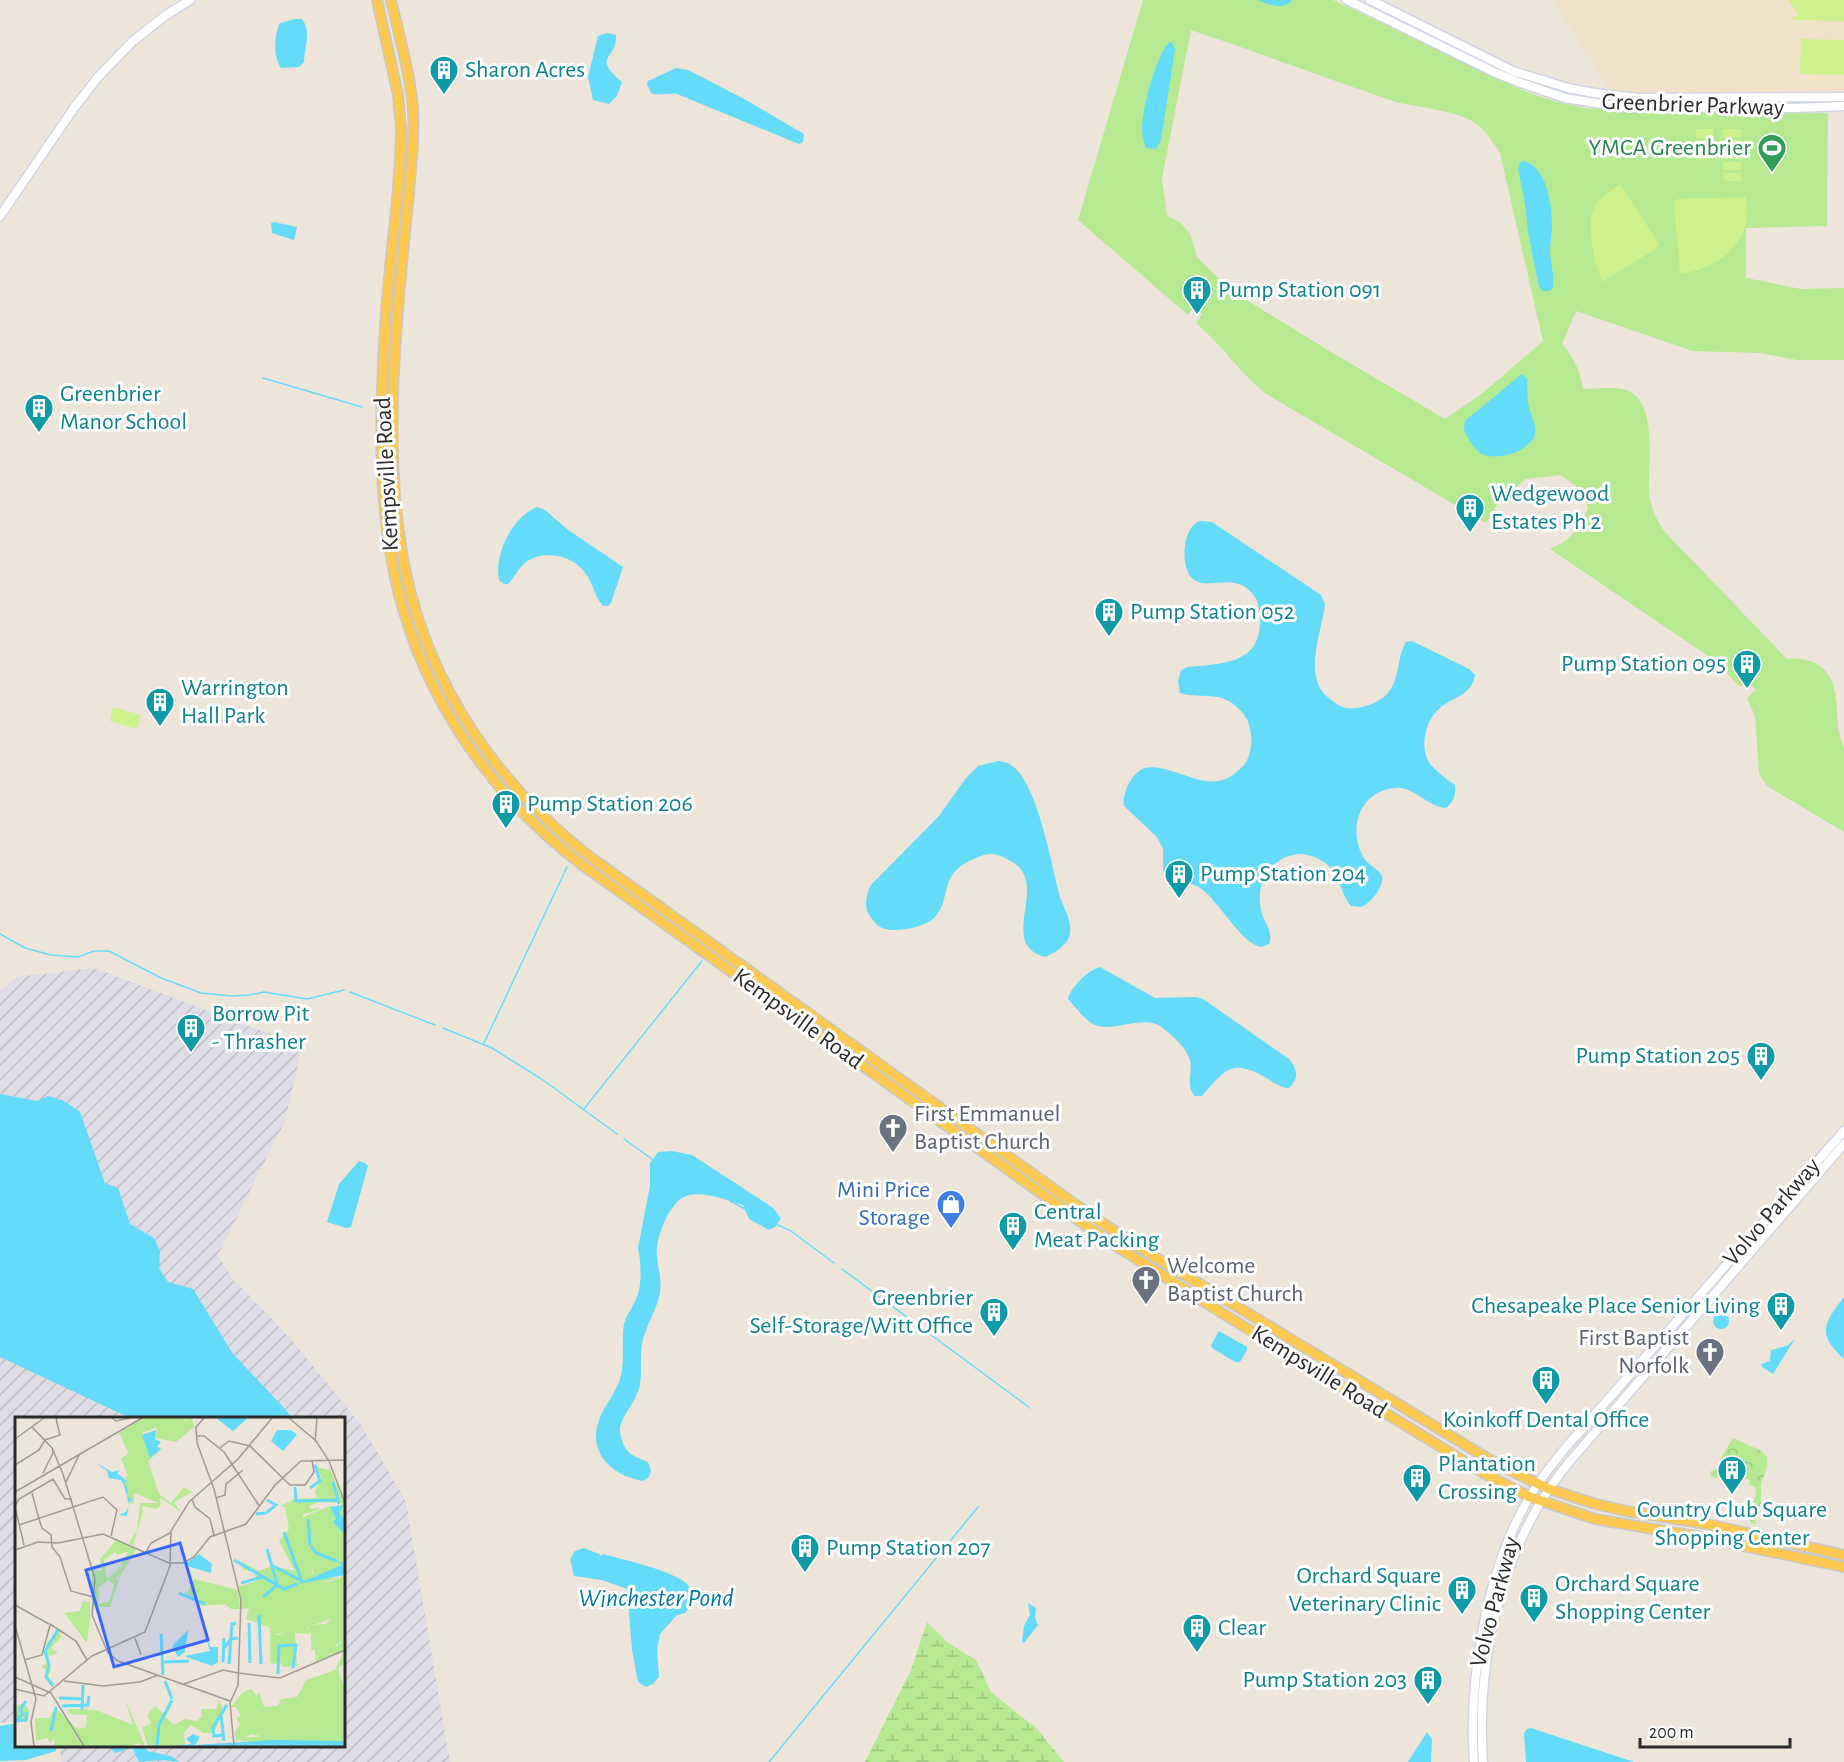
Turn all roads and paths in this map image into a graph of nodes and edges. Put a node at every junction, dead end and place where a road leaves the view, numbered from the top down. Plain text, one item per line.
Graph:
1 (190, 0) edge
2 (376, 0) edge
3 (391, 0) edge
4 (1347, 0) edge
5 (1370, 0) edge
6 (1844, 97) edge
7 (1844, 106) edge
8 (0, 216) edge
9 (1844, 1131) edge
10 (1844, 1144) edge
11 (1538, 1484) junction
12 (1549, 1489) junction
13 (1530, 1497) junction
14 (1541, 1501) junction
15 (1844, 1555) edge
16 (1844, 1567) edge
17 (1474, 1762) edge
18 (1483, 1762) edge

1 - 8 main road
2 - 13 main road, Kempsville Road
3 - 11 main road, Kempsville Road
4 - 7 main road, Greenbrier Parkway
5 - 6 main road, Greenbrier Parkway
9 - 11 main road, Volvo Parkway
10 - 12 main road, Volvo Parkway
11 - 12 main road, Kempsville Road
11 - 13 main road, Volvo Parkway
12 - 14 main road, Volvo Parkway
12 - 15 main road, Kempsville Road
13 - 14 main road, Kempsville Road
13 - 17 main road, Volvo Parkway
14 - 16 main road, Kempsville Road
14 - 18 main road, Volvo Parkway

